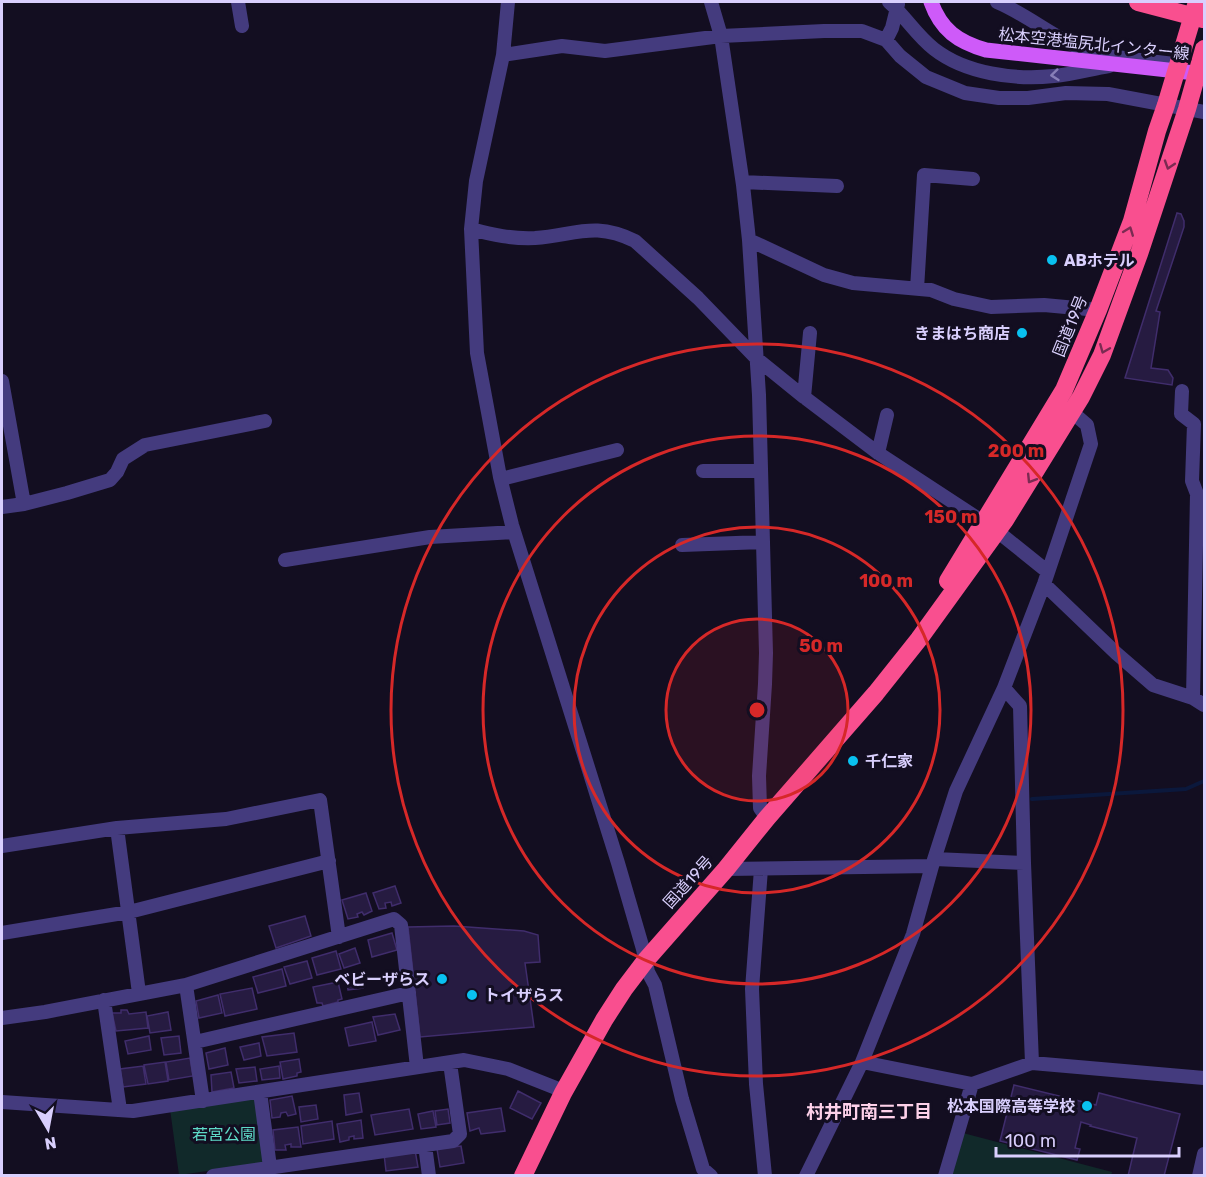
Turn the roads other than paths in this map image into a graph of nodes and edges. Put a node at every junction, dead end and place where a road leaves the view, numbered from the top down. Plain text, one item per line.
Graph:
1 (238, 2) edge
2 (508, 2) edge
3 (711, 2) edge
4 (889, 2) edge
5 (899, 2) edge
6 (931, 2) edge
7 (997, 2) edge
8 (1138, 2) edge
9 (1195, 2) edge
10 (1171, 5) edge
11 (1204, 7) edge
12 (1204, 19) edge
13 (242, 26) dead end
14 (722, 36) junction
15 (886, 40) junction
16 (1204, 49) edge
17 (503, 55) junction
18 (1113, 65) junction
19 (1155, 65) junction
20 (1204, 68) edge
21 (1204, 74) edge
22 (1166, 105) junction
23 (1196, 110) edge
24 (973, 179) dead end
25 (743, 182) junction
26 (837, 186) dead end
27 (471, 229) junction
28 (749, 240) junction
29 (917, 289) junction
30 (1098, 310) junction
31 (810, 333) dead end
32 (757, 359) junction
33 (2, 381) edge
34 (1182, 391) dead end
35 (804, 397) junction
36 (1065, 406) junction
37 (887, 415) dead end
38 (265, 421) dead end
39 (617, 450) dead end
40 (878, 453) junction
41 (703, 471) dead end
42 (761, 471) junction
43 (501, 479) junction
44 (1201, 495) edge
45 (24, 504) junction
46 (2, 507) edge
47 (990, 527) junction
48 (514, 532) junction
49 (763, 542) junction
50 (682, 544) dead end
51 (285, 560) dead end
52 (1046, 578) junction
53 (1200, 603) edge
54 (1004, 688) junction
55 (1199, 701) edge
56 (767, 818) junction
57 (117, 828) junction
58 (2, 846) edge
59 (329, 861) junction
60 (933, 862) junction
61 (1024, 863) junction
62 (726, 869) junction
63 (760, 869) junction
64 (129, 912) junction
65 (2, 933) edge
66 (339, 937) junction
67 (646, 960) junction
68 (186, 985) junction
69 (139, 993) junction
70 (409, 993) junction
71 (104, 1000) junction
72 (2, 1018) edge
73 (195, 1042) junction
74 (862, 1062) junction
75 (450, 1063) junction
76 (1032, 1063) junction
77 (417, 1067) junction
78 (1204, 1078) edge
79 (972, 1084) junction
80 (260, 1092) junction
81 (563, 1093) junction
82 (203, 1101) junction
83 (2, 1102) edge
84 (120, 1110) junction
85 (425, 1145) junction
86 (1204, 1154) edge
87 (270, 1167) junction
88 (709, 1175) edge
89 (213, 1176) edge
90 (429, 1176) edge
91 (524, 1176) edge
92 (765, 1176) edge
93 (806, 1176) edge
94 (945, 1176) edge
95 (1198, 1176) edge

1 - 13 street
2 - 17 street
3 - 14 street
18 -> 4 street
5 - 15 street
6 - 18 main road, 松本空港塩尻北インター線
7 - 19 street
8 - 10 highway
9 - 22 highway, 国道19号
10 - 11 highway
10 - 12 highway
14 - 15 street
14 - 17 street
14 - 25 street
15 - 22 street
16 - 23 highway, 国道19号
17 - 27 street
18 - 19 main road, 松本空港塩尻北インター線
19 - 20 street
19 - 21 main road, 松本空港塩尻北インター線
22 - 23 street
30 -> 22 highway, 国道19号
23 -> 36 highway, 国道19号
24 - 29 street
25 - 26 street
25 - 28 street
27 - 32 street
27 - 43 street
28 - 29 street
28 - 32 street
29 - 30 street
30 - 36 highway, 国道19号
31 - 35 street
32 - 35 street
32 - 42 street
33 - 45 street
34 - 44 street
35 - 40 street
36 - 47 highway, 国道19号
36 - 52 street
37 - 40 street
38 - 45 street
39 - 43 street
40 - 47 street
41 - 42 street
42 - 49 street
43 - 48 street
44 - 53 street
45 - 46 street
47 - 52 street
47 - 56 highway, 国道19号
48 - 51 street
48 - 67 street
49 - 50 street
49 - 56 street
52 - 54 street
52 - 55 street
53 - 55 street
54 - 60 street
54 - 61 street
56 - 62 highway, 国道19号
57 - 58 street
57 - 59 street
57 - 64 street
59 - 64 street
59 - 66 street
60 - 61 street
60 - 63 street
60 - 74 street
61 - 76 street
62 - 63 street
62 - 67 highway, 国道19号
63 - 92 street
64 - 65 street
64 - 69 street
66 - 68 street
66 - 70 street
67 - 81 highway, 国道19号
67 - 88 street
68 - 69 street
68 - 73 street
69 - 71 street
70 - 73 street
70 - 77 street
71 - 72 street
71 - 84 street
73 - 82 street
74 - 79 street
74 - 93 street
75 - 77 street
75 - 81 street
75 - 85 street
76 - 78 street
76 - 79 street
77 - 80 street
79 - 94 street
80 - 82 street
80 - 87 street
81 - 91 highway, 国道19号
82 - 84 street
83 - 84 street
85 - 87 street
85 - 90 street
86 - 95 street
87 - 89 street

